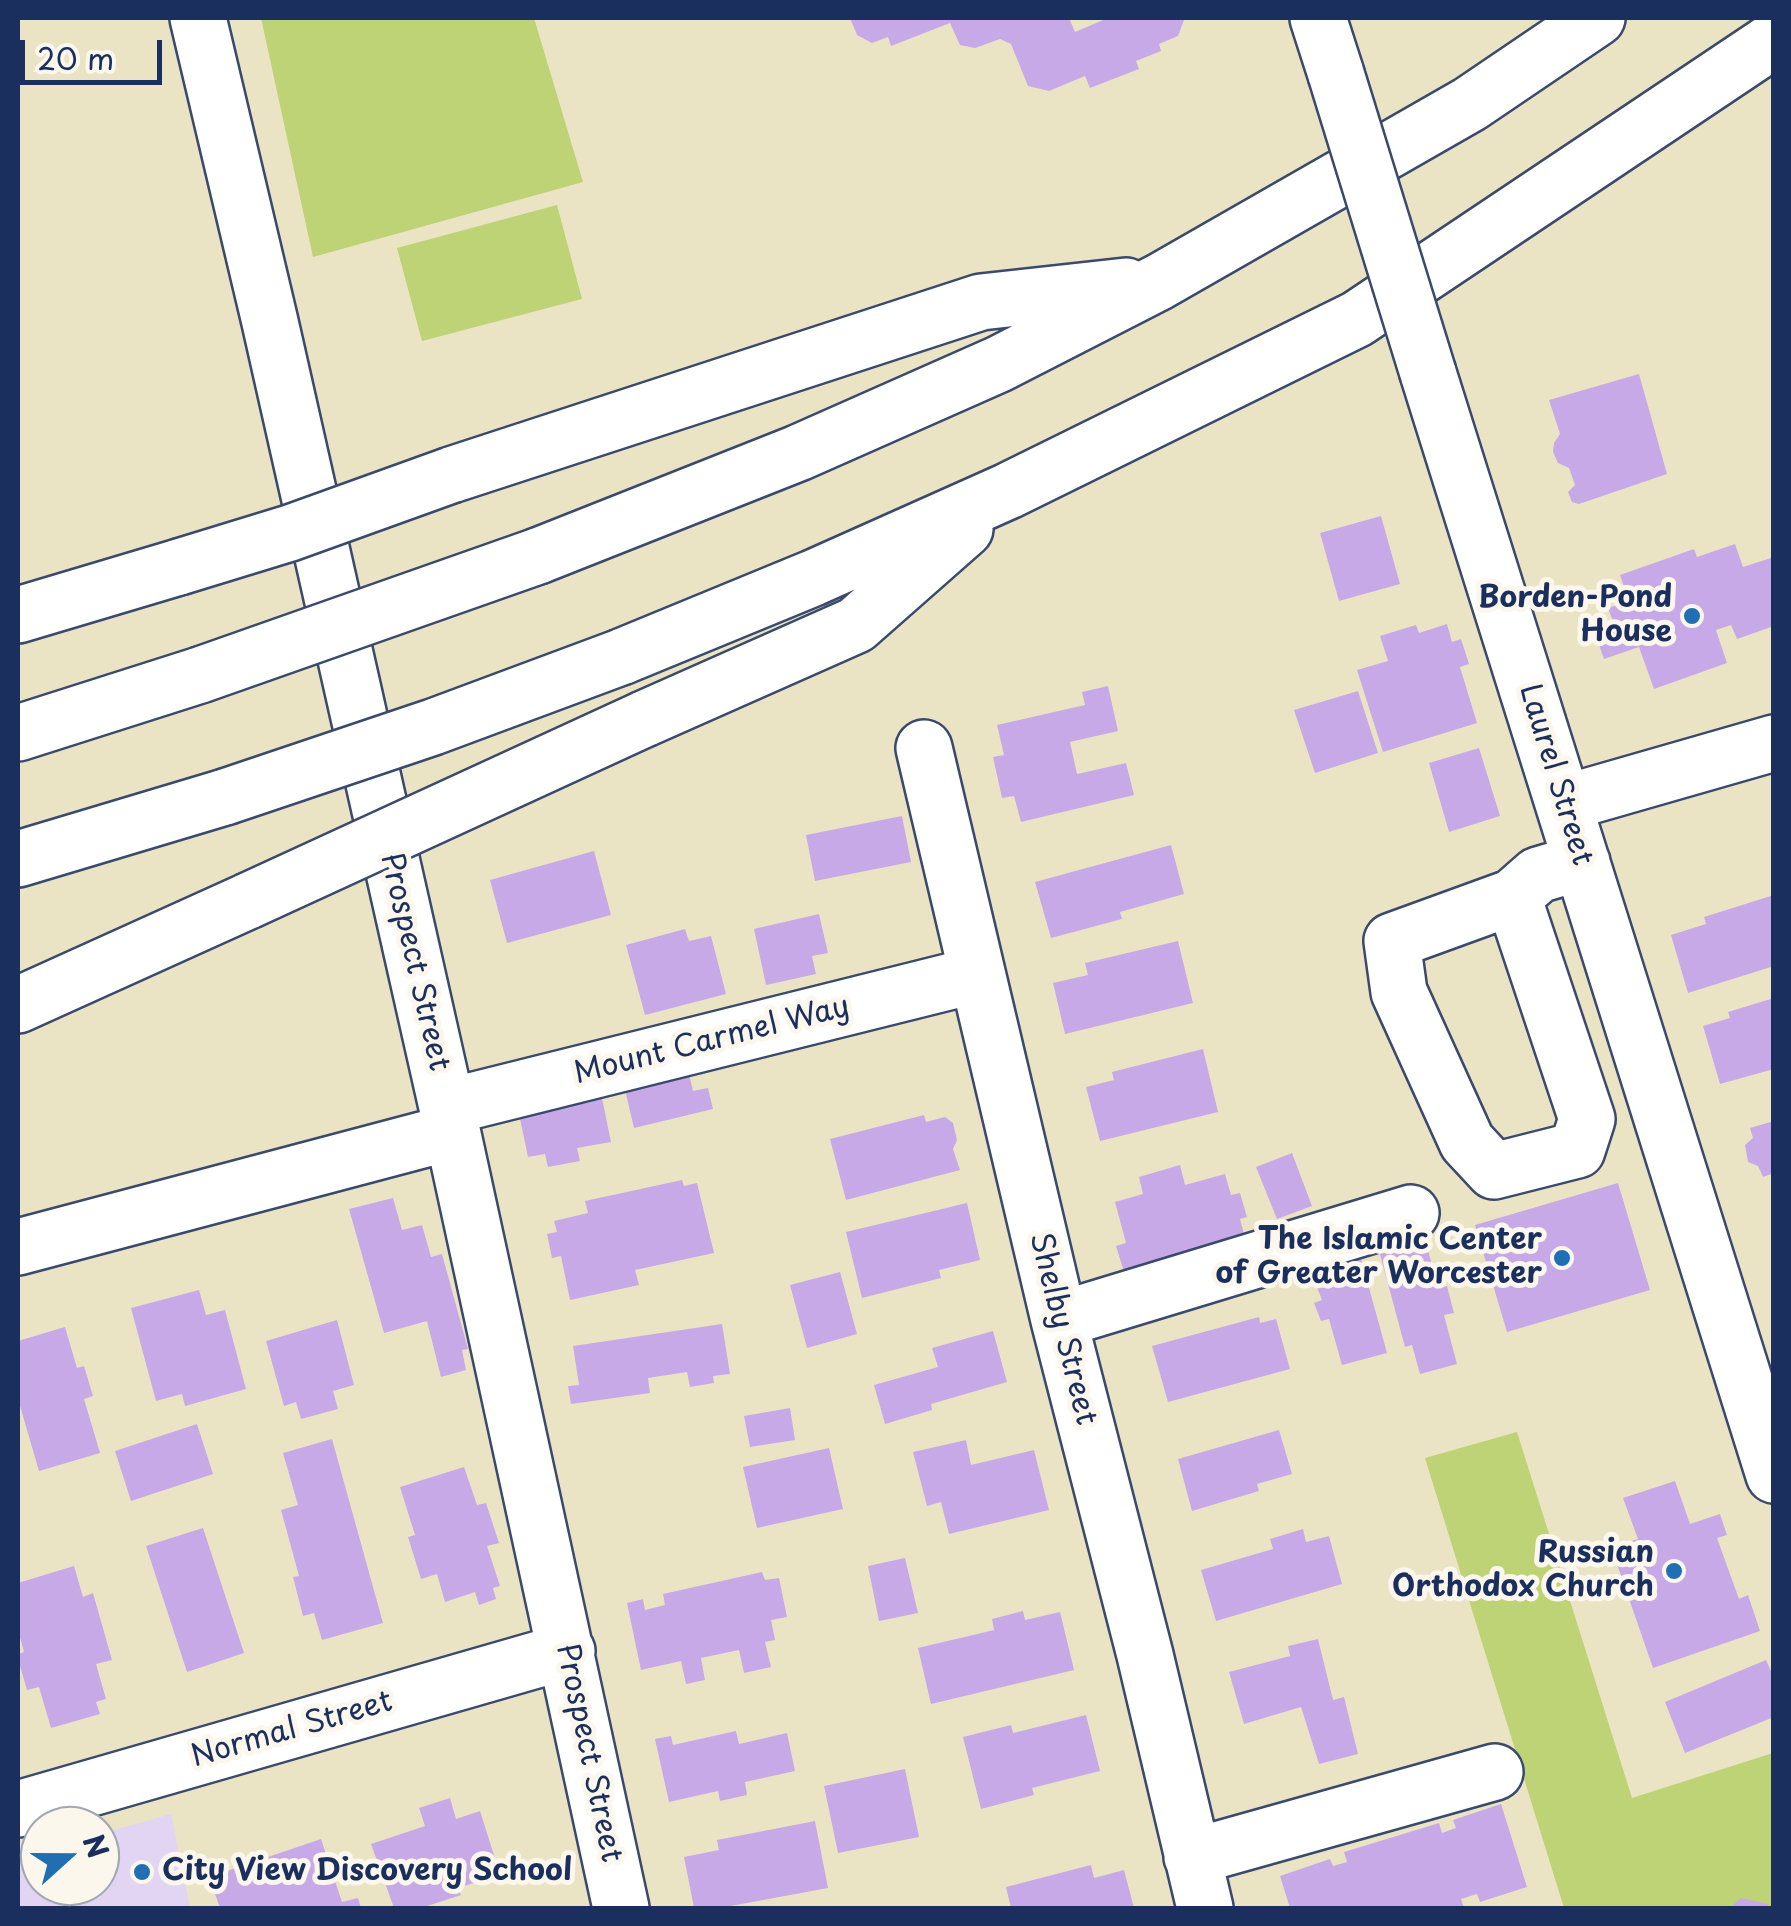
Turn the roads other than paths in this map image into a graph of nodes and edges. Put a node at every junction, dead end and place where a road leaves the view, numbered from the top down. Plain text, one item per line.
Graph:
1 (198, 18) edge
2 (1318, 18) edge
3 (1597, 18) edge
4 (1774, 40) edge
5 (1159, 282) junction
6 (1008, 491) junction
7 (18, 615) edge
8 (18, 733) edge
9 (1774, 743) edge
10 (924, 748) dead end
11 (1565, 803) junction
12 (18, 859) edge
13 (1582, 862) junction
14 (1514, 897) junction
15 (976, 975) junction
16 (18, 1005) edge
17 (449, 1120) junction
18 (1412, 1213) dead end
19 (18, 1247) edge
20 (1059, 1320) junction
21 (1774, 1475) edge
22 (567, 1651) junction
23 (1495, 1772) dead end
24 (18, 1809) edge
25 (1198, 1883) edge
26 (621, 1908) edge

1 - 17 main road, Prospect Street
2 - 11 main road, Laurel Street, bridge
3 - 5 main road
4 - 6 main road
5 - 7 main road, bridge
5 - 8 main road, bridge
6 - 12 main road, bridge
6 - 16 main road, bridge
9 - 11 main road
10 - 15 main road, Shelby Street
11 - 13 main road, Laurel Street
13 - 14 main road
13 - 21 main road, Laurel Street
14 - 14 main road
15 - 17 main road, Mount Carmel Way
15 - 20 main road, Shelby Street
17 - 19 main road, Mount Carmel Way
17 - 22 main road, Prospect Street
18 - 20 main road
20 - 25 main road, Shelby Street
22 - 24 main road, Normal Street
22 - 26 main road, Prospect Street
23 - 25 main road

